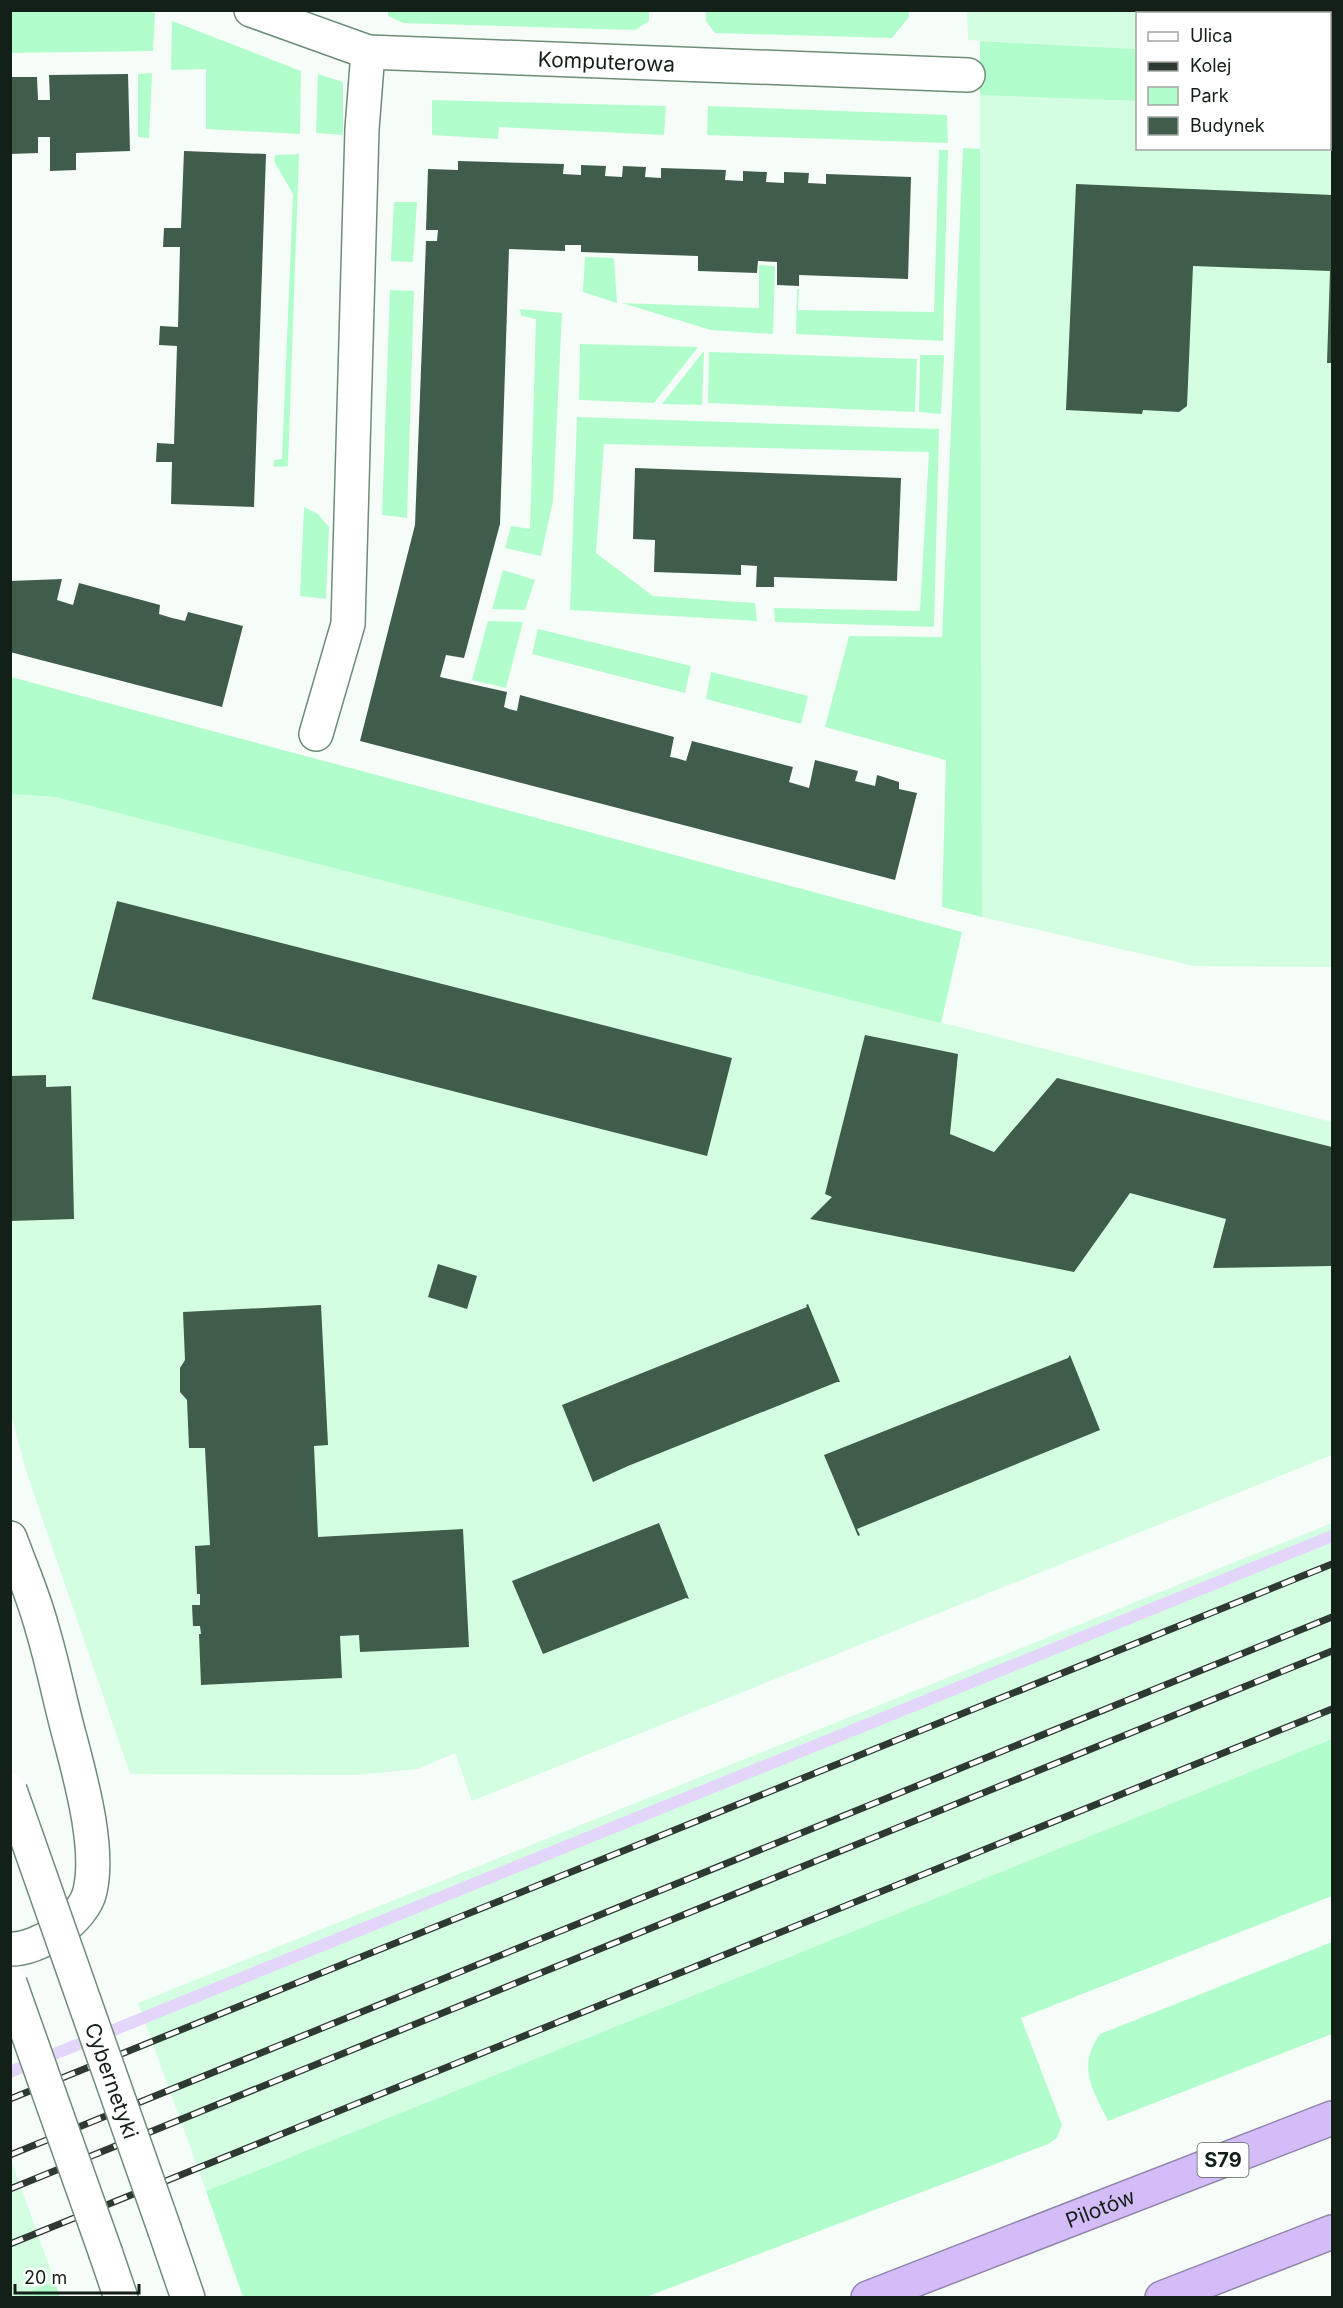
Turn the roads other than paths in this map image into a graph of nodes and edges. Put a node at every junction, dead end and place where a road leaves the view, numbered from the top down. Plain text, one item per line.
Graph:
1 (251, 10) edge
2 (368, 52) junction
3 (968, 75) dead end
4 (316, 734) dead end
5 (10, 1538) edge
6 (10, 1790) edge
7 (10, 1949) edge
8 (10, 1983) edge
9 (1332, 2118) edge
10 (1332, 2232) edge
11 (121, 2298) edge
12 (188, 2298) edge
13 (868, 2298) edge
14 (1162, 2298) edge

1 - 2 street, Komputerowa
2 - 3 street, Komputerowa
2 - 4 street
5 - 7 street
6 - 12 street, Cybernetyki, bridge
8 - 11 street, bridge
9 - 13 highway, Pilotów / S79
10 - 14 highway

